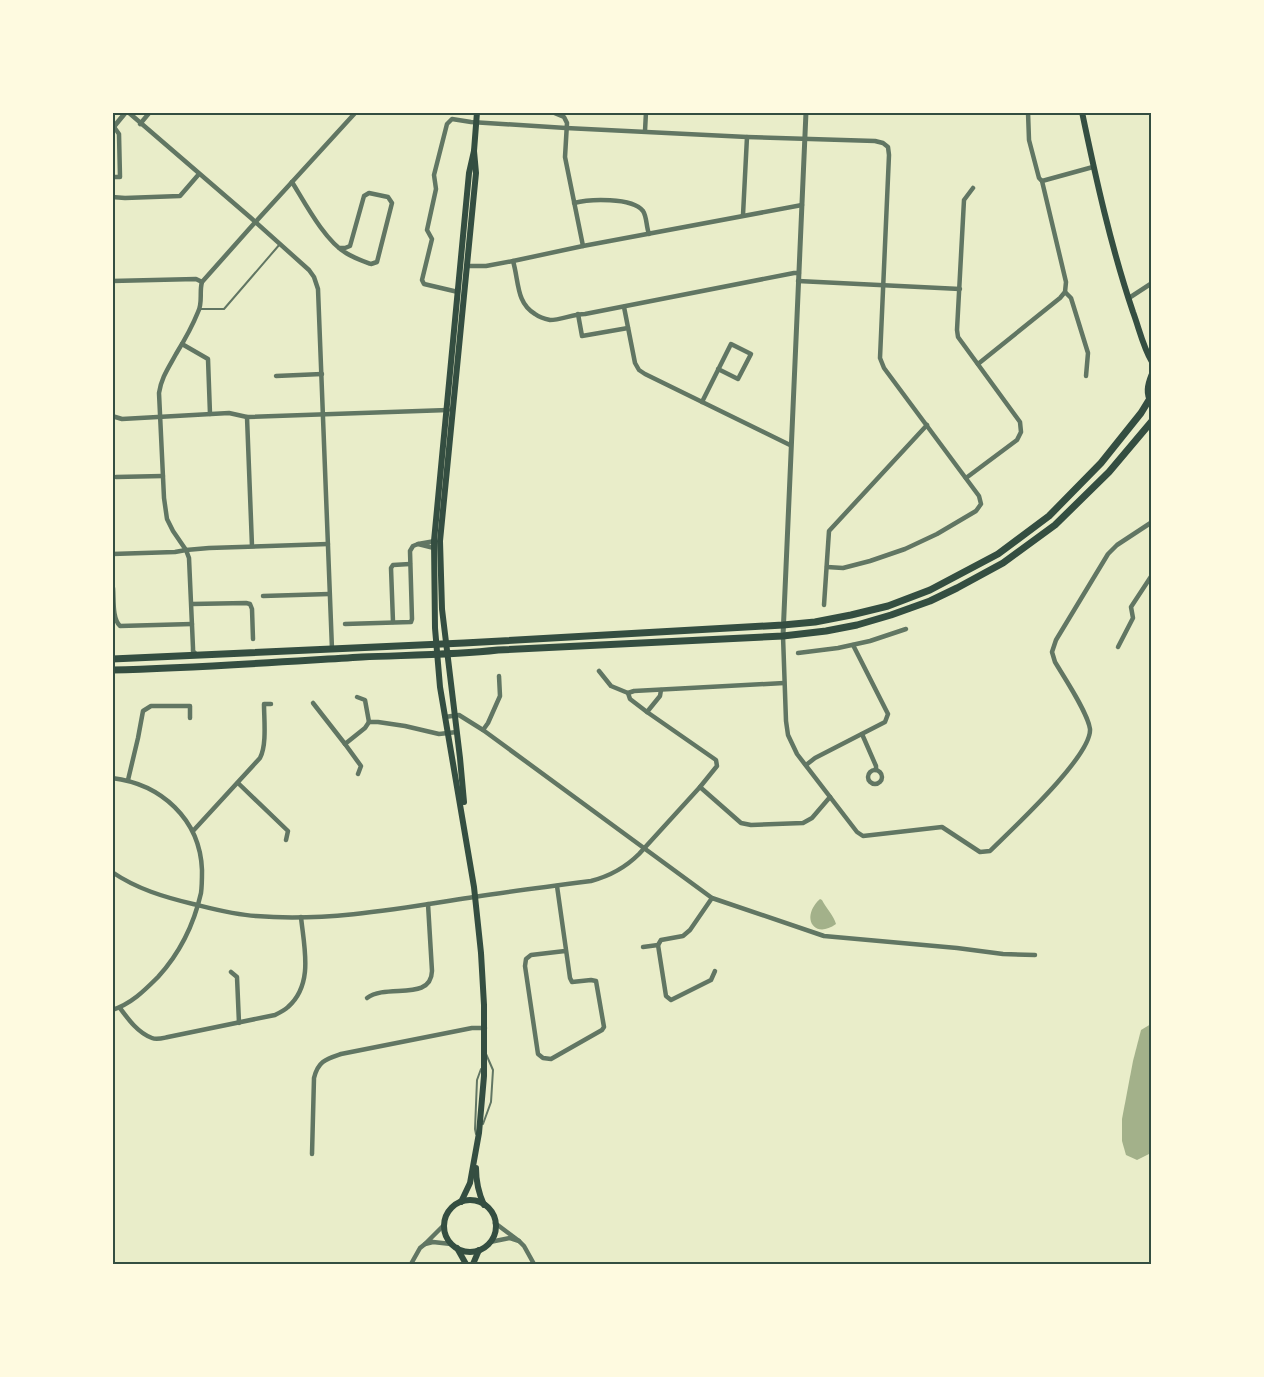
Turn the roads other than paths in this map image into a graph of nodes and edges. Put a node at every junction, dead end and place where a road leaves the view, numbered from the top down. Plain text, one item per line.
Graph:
1 (127, 112) edge
2 (150, 112) edge
3 (356, 112) edge
4 (477, 112) edge
5 (552, 112) edge
6 (646, 112) edge
7 (806, 112) edge
8 (1028, 112) edge
9 (1082, 112) edge
10 (476, 122) junction
11 (140, 124) junction
12 (113, 128) edge
13 (566, 128) junction
14 (645, 131) junction
15 (747, 137) junction
16 (805, 138) junction
17 (474, 151) junction
18 (1093, 167) junction
19 (199, 174) junction
20 (112, 177) edge
21 (1042, 181) junction
22 (292, 182) junction
23 (973, 188) dead end
24 (112, 197) edge
25 (574, 203) junction
26 (802, 205) junction
27 (744, 215) junction
28 (256, 222) junction
29 (649, 234) junction
30 (280, 244) junction
31 (582, 246) junction
32 (339, 248) junction
33 (513, 261) junction
34 (467, 266) junction
35 (798, 273) junction
36 (112, 281) edge
37 (798, 281) junction
38 (202, 282) junction
39 (1152, 283) edge
40 (883, 285) junction
41 (960, 288) junction
42 (458, 292) junction
43 (1066, 292) junction
44 (1128, 298) junction
45 (624, 306) junction
46 (200, 309) junction
47 (578, 314) junction
48 (628, 328) junction
49 (182, 344) junction
50 (1152, 362) edge
51 (978, 364) junction
52 (718, 369) junction
53 (322, 374) junction
54 (1152, 375) edge
55 (276, 376) dead end
56 (1086, 376) dead end
57 (702, 402) junction
58 (1150, 402) edge
59 (449, 410) junction
60 (210, 414) junction
61 (323, 415) junction
62 (112, 416) edge
63 (161, 417) junction
64 (247, 417) junction
65 (1152, 421) edge
66 (927, 426) junction
67 (790, 445) junction
68 (163, 476) junction
69 (116, 477) dead end
70 (966, 478) junction
71 (1152, 522) edge
72 (328, 544) junction
73 (434, 544) junction
74 (252, 546) junction
75 (186, 550) junction
76 (112, 554) edge
77 (440, 560) junction
78 (410, 564) junction
79 (827, 567) junction
80 (1152, 574) edge
81 (113, 588) edge
82 (329, 594) junction
83 (263, 596) dead end
84 (192, 604) junction
85 (824, 605) dead end
86 (393, 622) junction
87 (192, 624) junction
88 (344, 624) dead end
89 (783, 625) junction
90 (906, 629) dead end
91 (783, 636) junction
92 (253, 638) dead end
93 (853, 645) junction
94 (332, 648) junction
95 (1118, 648) dead end
96 (437, 649) junction
97 (447, 649) junction
98 (798, 653) dead end
99 (197, 655) junction
100 (112, 660) edge
101 (112, 670) edge
102 (599, 671) dead end
103 (499, 676) dead end
104 (784, 683) junction
105 (661, 690) junction
106 (628, 693) junction
107 (357, 697) dead end
108 (313, 703) dead end
109 (271, 704) dead end
110 (647, 712) junction
111 (455, 716) junction
112 (190, 718) dead end
113 (445, 718) junction
114 (369, 722) junction
115 (483, 730) junction
116 (457, 732) junction
117 (448, 733) junction
118 (862, 734) junction
119 (345, 744) junction
120 (806, 765) junction
121 (876, 770) dead end
122 (358, 774) dead end
123 (112, 778) edge
124 (128, 780) junction
125 (238, 784) junction
126 (700, 787) junction
127 (830, 797) junction
128 (193, 832) junction
129 (286, 840) dead end
130 (468, 845) junction
131 (644, 848) junction
132 (112, 872) edge
133 (557, 886) junction
134 (475, 897) junction
135 (712, 898) junction
136 (428, 904) junction
137 (197, 905) junction
138 (301, 917) junction
139 (658, 945) junction
140 (643, 947) dead end
141 (565, 950) junction
142 (1035, 955) dead end
143 (715, 971) dead end
144 (232, 972) dead end
145 (367, 998) dead end
146 (120, 1008) junction
147 (112, 1010) edge
148 (239, 1022) junction
149 (484, 1028) junction
150 (484, 1051) junction
151 (484, 1063) junction
152 (479, 1133) junction
153 (478, 1141) junction
154 (312, 1154) dead end
155 (476, 1154) junction
156 (461, 1202) junction
157 (484, 1205) junction
158 (495, 1223) junction
159 (444, 1225) junction
160 (519, 1241) junction
161 (490, 1242) junction
162 (424, 1244) junction
163 (454, 1246) junction
164 (478, 1250) junction
165 (411, 1264) edge
166 (466, 1264) edge
167 (473, 1264) edge
168 (534, 1264) edge

1 - 11 street
1 - 12 street
2 - 11 street
3 - 22 street
4 - 10 main road
5 - 13 street
6 - 14 street
7 - 16 street
8 - 21 street
9 - 18 main road
10 - 13 street
10 - 17 main road
10 - 42 street
11 - 19 street
12 - 20 street
13 - 14 street
13 - 25 street
14 - 15 street
15 - 16 street
15 - 27 street
16 - 26 street
16 - 40 street
17 - 34 main road
17 - 42 main road
18 - 21 street
18 - 44 main road
19 - 24 street
19 - 28 street
21 - 43 street
22 - 28 street
22 - 32 street
23 - 41 street
25 - 29 street
25 - 31 street
26 - 27 street
26 - 35 street
27 - 29 street
28 - 30 street
28 - 38 street
29 - 31 street
30 - 46 lane
30 - 53 street
31 - 33 street
32 - 32 street
33 - 34 street
33 - 47 street
34 - 59 main road
35 - 37 street
35 - 45 street
36 - 38 street
37 - 40 street
37 - 67 street
38 - 46 street
39 - 44 street
40 - 41 street
40 - 66 street
41 - 51 street
42 - 59 main road
43 - 51 street
43 - 56 street
44 - 50 main road
45 - 47 street
45 - 48 street
46 - 49 street
47 - 48 street
48 - 57 street
49 - 60 street
49 - 63 street
51 - 70 street
52 - 52 street
52 - 57 street
53 - 55 street
53 - 61 street
54 - 58 main road
57 - 67 street
58 - 89 main road
59 - 61 street
59 - 73 main road
59 - 77 main road
60 - 63 street
60 - 64 street
61 - 64 street
61 - 72 street
62 - 63 street
63 - 68 street
64 - 74 street
65 - 91 main road
66 - 70 street
66 - 79 street
67 - 89 street
68 - 69 street
68 - 75 street
70 - 79 street
71 - 127 street
72 - 74 street
72 - 82 street
73 - 77 street
73 - 78 street
73 - 96 main road
74 - 75 street
75 - 76 street
75 - 84 street
77 - 97 main road
78 - 86 street
78 - 86 street
79 - 85 street
80 - 95 street
81 - 87 street
82 - 83 street
82 - 94 street
84 - 87 street
84 - 92 street
86 - 88 street
87 - 99 street
89 - 91 street
89 - 97 main road
90 - 93 street
91 - 97 main road
91 - 104 street
93 - 98 street
93 - 118 street
94 - 96 main road
94 - 99 main road
96 - 97 main road
96 - 101 main road
96 - 113 main road
97 - 111 main road
99 - 100 main road
102 - 106 street
103 - 115 street
104 - 105 street
104 - 120 street
105 - 106 street
105 - 110 street
106 - 110 street
107 - 114 street
108 - 119 street
109 - 125 street
110 - 126 street
111 - 113 street
111 - 115 street
111 - 116 main road
112 - 124 street
113 - 117 main road
114 - 117 street
114 - 119 street
115 - 131 street
116 - 117 street
116 - 130 main road
117 - 130 main road
118 - 120 street
118 - 121 street
119 - 122 street
120 - 127 street
123 - 124 street
124 - 128 street
125 - 128 street
125 - 129 street
126 - 127 street
126 - 131 street
128 - 137 street
130 - 134 main road
131 - 133 street
131 - 135 street
132 - 137 street
133 - 134 street
133 - 141 street
134 - 136 street
134 - 149 main road
135 - 139 street
135 - 142 street
136 - 138 street
136 - 145 street
137 - 138 street
137 - 146 street
138 - 148 street
139 - 140 street
139 - 143 street
141 - 141 street
144 - 148 street
146 - 147 street
146 - 148 street
149 - 150 main road
149 - 154 street
150 - 151 main road
150 - 152 lane
151 - 152 main road
151 - 153 lane
152 - 153 main road
153 - 155 main road
155 - 156 main road
155 - 157 main road
156 - 157 main road
156 - 159 main road
157 - 158 main road
158 - 160 street
158 - 161 main road
159 - 162 street
159 - 163 main road
160 - 161 street
160 - 168 street
161 - 164 main road
162 - 163 street
162 - 165 street
163 - 164 main road
163 - 166 main road
164 - 167 main road

